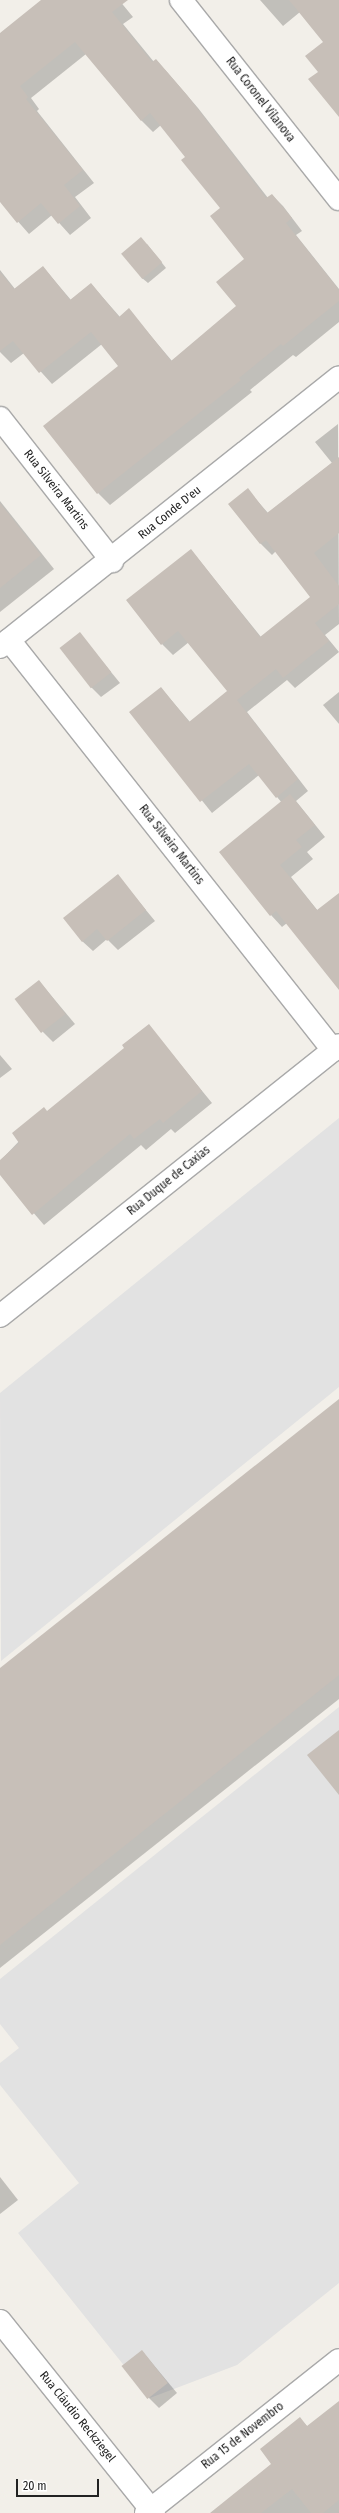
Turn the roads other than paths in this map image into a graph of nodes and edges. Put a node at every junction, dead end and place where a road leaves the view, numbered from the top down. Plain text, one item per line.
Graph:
1 (181, 0) edge
2 (339, 199) edge
3 (339, 377) edge
4 (0, 418) edge
5 (112, 561) junction
6 (5, 644) edge
7 (336, 1048) edge
8 (0, 1316) edge
9 (0, 2321) edge
10 (339, 2360) edge
11 (151, 2512) edge

1 - 2 street, Rua Coronel Vilanova
3 - 5 street, Rua Conde D'eu
4 - 5 street, Rua Silveira Martins
5 - 6 street, Rua Conde D'eu
6 - 7 street, Rua Silveira Martins
7 - 8 street, Rua Duque de Caxias
9 - 11 street, Rua Cláudio Reckziegel
10 - 11 street, Rua 15 de Novembro

